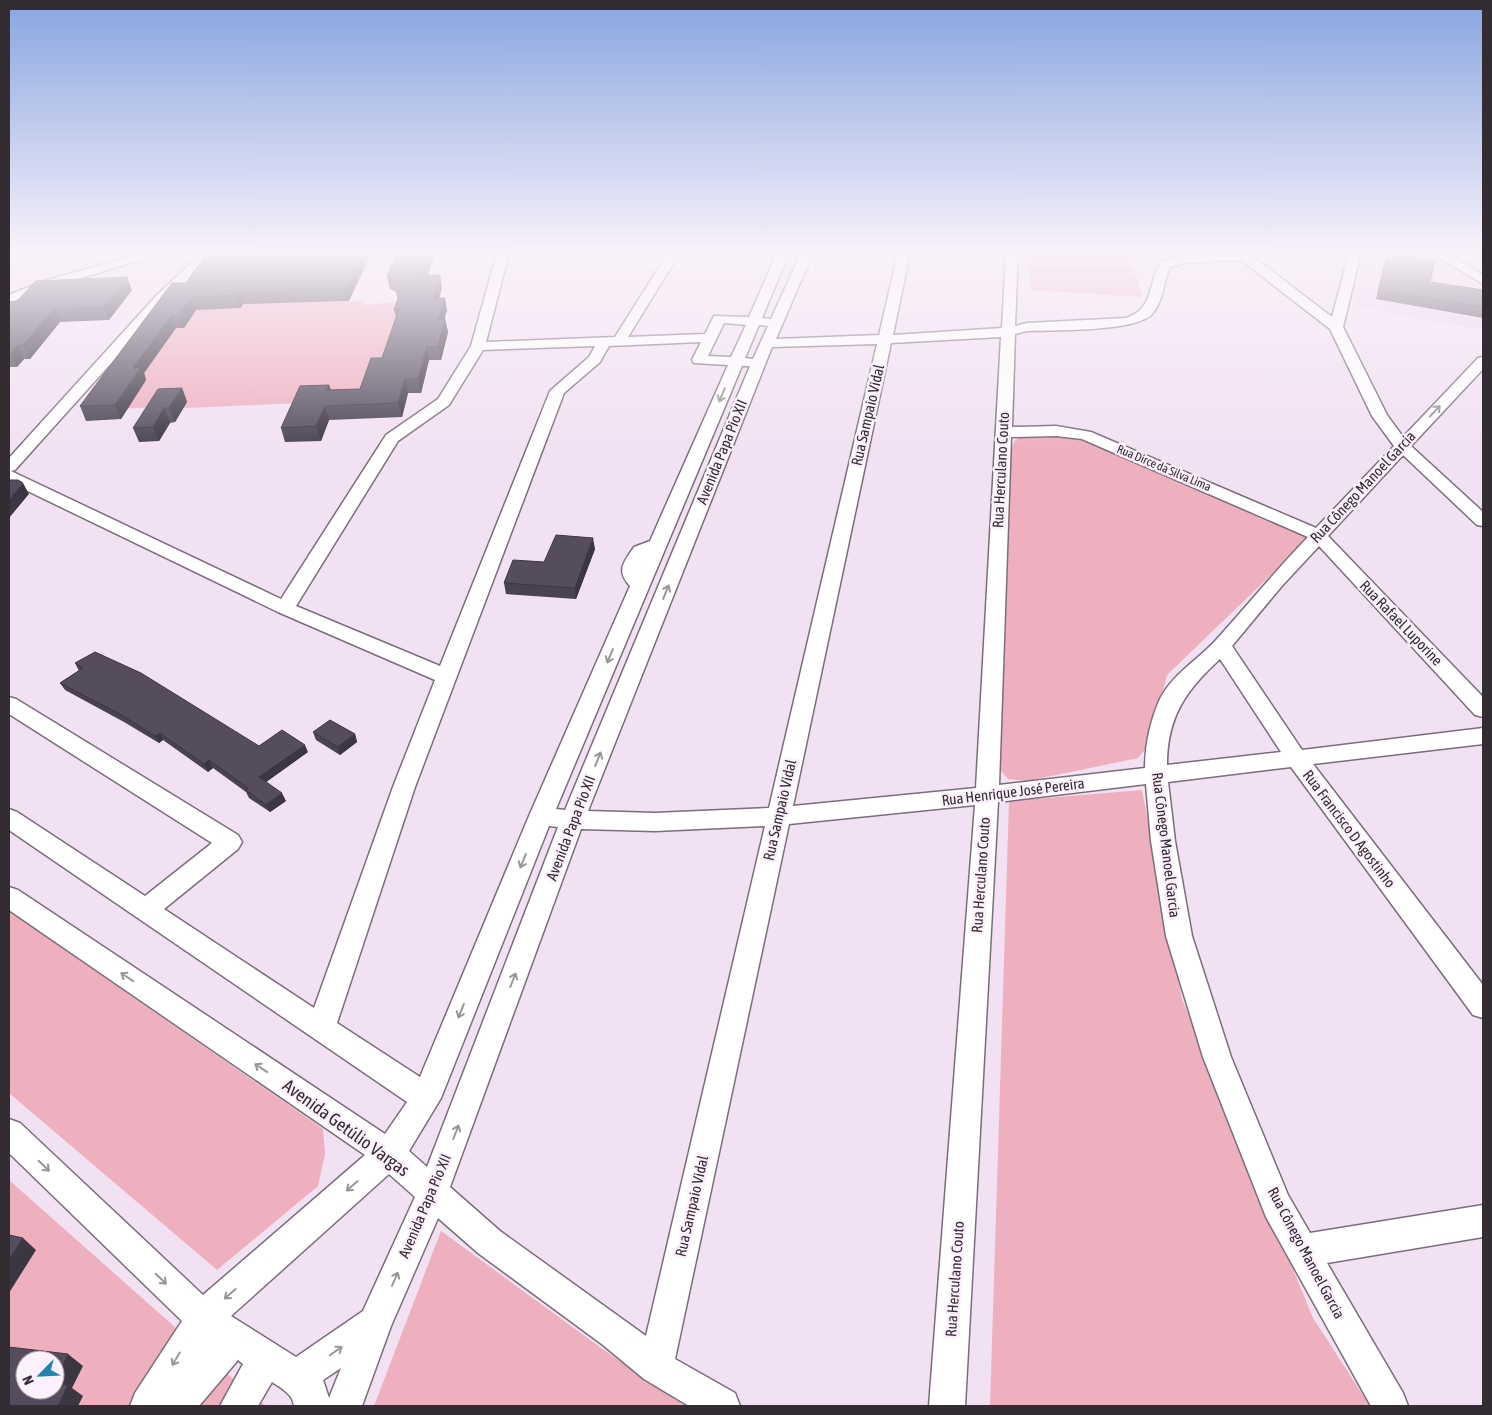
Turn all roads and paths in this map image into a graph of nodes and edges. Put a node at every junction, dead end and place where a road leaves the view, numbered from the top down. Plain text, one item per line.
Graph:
1 (142, 319) edge
2 (485, 319) edge
3 (628, 319) edge
4 (719, 319) edge
5 (719, 319) edge
6 (756, 319) edge
7 (777, 319) edge
8 (889, 319) edge
9 (1014, 319) edge
10 (1137, 319) edge
11 (1325, 319) edge
12 (1338, 319) edge
13 (755, 322) junction
14 (1014, 327) junction
15 (1336, 327) junction
16 (771, 332) junction
17 (886, 334) junction
18 (709, 338) junction
19 (612, 342) junction
20 (478, 346) junction
21 (1483, 361) edge
22 (736, 362) junction
23 (758, 363) junction
24 (1469, 375) junction
25 (1483, 386) edge
26 (1003, 432) junction
27 (1402, 446) junction
28 (692, 466) junction
29 (9, 467) edge
30 (716, 469) junction
31 (9, 476) edge
32 (1483, 521) edge
33 (1318, 536) junction
34 (285, 608) junction
35 (625, 621) junction
36 (653, 624) junction
37 (1222, 646) junction
38 (447, 677) junction
39 (9, 704) edge
40 (1483, 710) edge
41 (1483, 736) edge
42 (1296, 759) junction
43 (1156, 775) junction
44 (986, 795) junction
45 (541, 816) junction
46 (779, 816) junction
47 (9, 818) edge
48 (573, 820) junction
49 (9, 897) edge
50 (145, 910) junction
51 (1483, 1006) edge
52 (321, 1028) junction
53 (426, 1098) junction
54 (9, 1133) edge
55 (389, 1154) junction
56 (432, 1194) junction
57 (1483, 1221) edge
58 (1302, 1251) junction
59 (203, 1318) junction
60 (375, 1323) junction
61 (234, 1338) junction
62 (266, 1358) junction
63 (656, 1367) junction
64 (304, 1392) edge
65 (148, 1406) edge
66 (178, 1406) edge
67 (238, 1406) edge
68 (344, 1406) edge
69 (722, 1406) edge
70 (947, 1406) edge
71 (1390, 1406) edge

1 - 29 street
2 - 20 street
3 - 19 street
4 - 13 street
5 - 18 street
6 - 13 street, Avenida Papa Pio XII
7 - 16 street, Avenida Papa Pio XII
8 - 17 street, Rua Sampaio Vidal
9 - 14 street, Rua Herculano Couto
10 - 14 street
11 - 15 street
12 - 15 street
13 - 16 street
13 - 22 street, Avenida Papa Pio XII
14 - 17 street
14 - 26 street, Rua Herculano Couto
15 - 27 street
16 - 17 street
16 - 23 street, Avenida Papa Pio XII
17 - 46 street, Rua Sampaio Vidal
18 - 19 street
18 - 22 street
19 - 20 street
19 - 38 street
20 - 34 street
21 - 24 street, Rua Cônego Manoel Garcia
22 - 23 street
22 -> 28 street, Avenida Papa Pio XII
23 - 30 street, Avenida Papa Pio XII
24 - 25 street
27 -> 24 street, Rua Cônego Manoel Garcia
26 - 33 street, Rua Dirce da Silva Lima
26 - 44 street, Rua Herculano Couto
27 - 32 street
27 - 33 street, Rua Cônego Manoel Garcia
28 - 30 street
28 - 35 street, Avenida Papa Pio XII
36 -> 30 street, Avenida Papa Pio XII
31 - 34 street
33 - 37 street, Rua Cônego Manoel Garcia
33 - 40 street, Rua Rafael Luporine
34 - 38 street
35 - 36 street
35 -> 45 street, Avenida Papa Pio XII
48 -> 36 street, Avenida Papa Pio XII
37 - 42 street, Rua Francisco D Agostinho
37 - 43 street, Rua Cônego Manoel Garcia
38 - 52 street
39 - 50 street
41 - 42 street, Rua Henrique José Pereira
42 - 43 street, Rua Henrique José Pereira
42 - 51 street, Rua Francisco D Agostinho
43 - 44 street, Rua Henrique José Pereira
43 - 58 street, Rua Cônego Manoel Garcia
44 - 46 street, Rua Henrique José Pereira
44 - 70 street, Rua Herculano Couto
45 - 48 street, Rua Henrique José Pereira
45 -> 53 street, Avenida Papa Pio XII
46 - 48 street, Rua Henrique José Pereira
46 - 63 street, Rua Sampaio Vidal
47 - 50 street
56 -> 48 street, Avenida Papa Pio XII
55 -> 49 street, Avenida Getúlio Vargas
50 - 52 street
52 - 53 street
53 - 55 street, Avenida Papa Pio XII
54 -> 59 street
55 - 56 street, Avenida Getúlio Vargas
55 -> 59 street, Avenida Papa Pio XII
60 -> 56 street, Avenida Papa Pio XII
56 - 63 street, Avenida Getúlio Vargas
57 - 58 street
58 - 71 street, Rua Cônego Manoel Garcia
59 - 61 street
59 -> 65 street, Avenida Papa Pio XII
64 -> 60 street
60 - 68 street, Avenida Papa Pio XII
61 - 62 street
61 - 66 street
62 - 64 street
62 - 67 street
63 - 69 street, Avenida Getúlio Vargas

